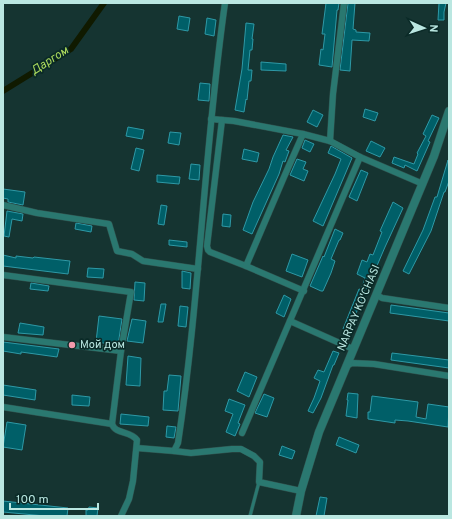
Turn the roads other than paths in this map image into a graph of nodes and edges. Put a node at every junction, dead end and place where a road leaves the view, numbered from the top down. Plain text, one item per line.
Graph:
1 (225, 3) edge
2 (344, 3) edge
3 (449, 111) edge
4 (211, 119) junction
5 (222, 120) junction
6 (303, 134) junction
7 (330, 141) junction
8 (360, 157) junction
9 (423, 184) junction
10 (3, 205) edge
11 (246, 266) junction
12 (198, 269) junction
13 (3, 275) edge
14 (304, 291) junction
15 (377, 295) junction
16 (449, 308) edge
17 (290, 321) junction
18 (3, 337) edge
19 (353, 349) junction
20 (121, 351) junction
21 (346, 366) junction
22 (449, 376) edge
23 (3, 407) edge
24 (112, 424) junction
25 (242, 434) dead end
26 (137, 448) junction
27 (174, 451) junction
28 (259, 482) junction
29 (301, 491) junction
30 (121, 516) edge
31 (250, 516) edge
32 (296, 516) edge

1 - 4 street
2 - 7 street
3 - 9 street, NARPAY KO'CHASI
4 - 5 street
4 - 12 street
5 - 6 street
5 - 11 street
6 - 7 street
6 - 11 street
7 - 8 street
8 - 9 street
8 - 14 street
9 - 15 street, NARPAY KO'CHASI
10 - 12 street
11 - 14 street
12 - 27 street
13 - 20 street
14 - 17 street
15 - 16 street
15 - 19 street, NARPAY KO'CHASI
17 - 19 street
17 - 25 street
18 - 20 street
19 - 21 street, NARPAY KO'CHASI
20 - 24 street
21 - 22 street
21 - 29 street, NARPAY KO'CHASI
23 - 24 street
24 - 26 street
26 - 27 street
26 - 30 street
27 - 28 street
28 - 29 street
28 - 31 lane
29 - 32 street, NARPAY KO'CHASI

